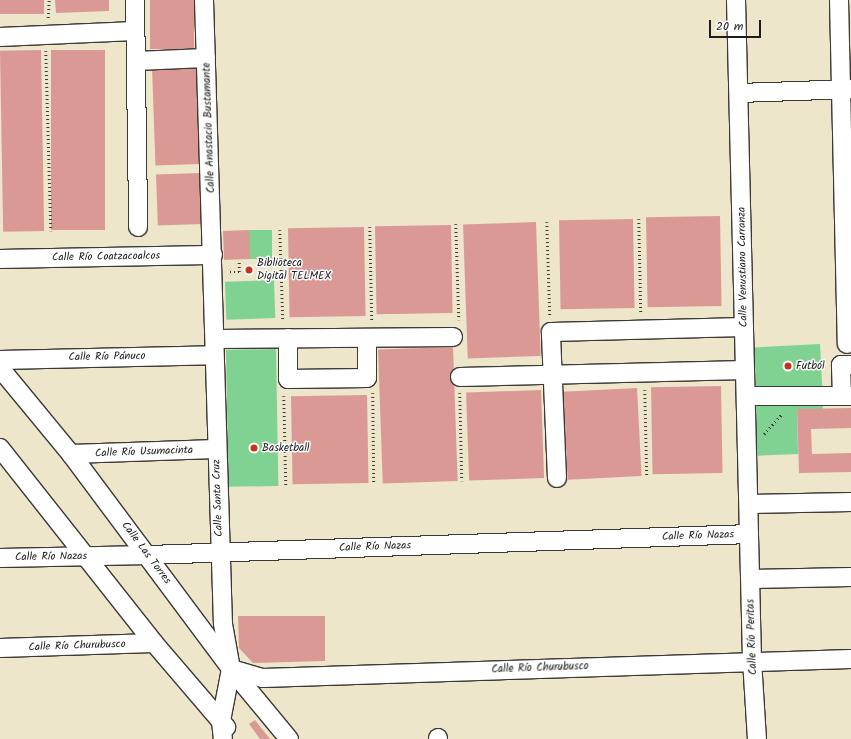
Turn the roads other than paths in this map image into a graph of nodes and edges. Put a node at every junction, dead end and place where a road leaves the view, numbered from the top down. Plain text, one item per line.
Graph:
1 (136, 0) edge
2 (204, 0) edge
3 (736, 0) edge
4 (839, 0) edge
5 (135, 32) junction
6 (0, 37) edge
7 (206, 58) junction
8 (136, 61) junction
9 (846, 89) edge
10 (739, 93) junction
11 (138, 227) dead end
12 (213, 255) junction
13 (0, 259) edge
14 (744, 327) junction
15 (453, 337) dead end
16 (286, 338) junction
17 (370, 338) junction
18 (847, 344) dead end
19 (214, 347) junction
20 (0, 360) edge
21 (851, 365) edge
22 (0, 368) edge
23 (745, 370) junction
24 (553, 375) junction
25 (460, 377) dead end
26 (746, 396) junction
27 (846, 396) edge
28 (0, 448) edge
29 (216, 450) junction
30 (71, 454) junction
31 (557, 478) dead end
32 (851, 502) edge
33 (749, 504) junction
34 (749, 534) junction
35 (220, 552) junction
36 (148, 555) junction
37 (85, 557) junction
38 (0, 558) edge
39 (851, 577) edge
40 (751, 579) junction
41 (154, 644) junction
42 (0, 648) edge
43 (851, 659) edge
44 (752, 660) junction
45 (231, 668) junction
46 (221, 721) junction
47 (223, 739) edge
48 (235, 739) edge
49 (289, 739) edge
50 (757, 739) edge

1 - 5 street
2 - 7 street, Calle Anastacio Bustamante
3 - 10 street, Calle Venustiano Carranza
4 - 9 street
5 - 6 street
5 - 8 street
7 - 8 street
7 - 12 street, Calle Anastacio Bustamante
8 - 11 street
9 - 10 street
9 - 18 street
10 - 14 street, Calle Venustiano Carranza
12 - 13 street, Calle Río Coatzacoalcos
12 - 19 street, Calle Santa Cruz
14 - 23 street, Calle Venustiano Carranza
14 - 24 street
15 - 17 street, Calle Río Pánuco
16 - 17 street, Calle Río Pánuco
16 - 17 street
16 - 19 street, Calle Río Pánuco
19 - 20 street, Calle Río Pánuco
19 - 29 street, Calle Santa Cruz
21 - 27 street
22 - 30 street, Calle Las Torres
23 - 24 street
23 - 26 street, Calle Venustiano Carranza
24 - 25 street
24 - 31 street
26 - 27 street
26 - 33 street, Calle Venustiano Carranza
28 - 37 street
29 - 30 street, Calle Río Usumacinta
29 - 35 street, Calle Santa Cruz
30 - 36 street, Calle Las Torres
32 - 33 street
33 - 34 street, Calle Venustiano Carranza
34 - 35 street, Calle Río Nazas
34 - 40 street, Calle Río Peritas
35 - 36 street, Calle Río Nazas
35 - 45 street, Calle Santa Cruz
36 - 37 street, Calle Río Nazas
36 - 45 street, Calle Las Torres
37 - 38 street, Calle Río Nazas
37 - 41 street
39 - 40 street
40 - 44 street, Calle Río Peritas
41 - 42 street, Calle Río Churubusco
41 - 46 street
43 - 44 street, Calle Río Churubusco
44 - 45 street, Calle Río Churubusco
44 - 50 street, Calle Río Peritas
45 - 46 street, Calle Santa Cruz
45 - 49 street, Calle Las Torres
46 - 47 street, Calle Santa Cruz
46 - 48 street

